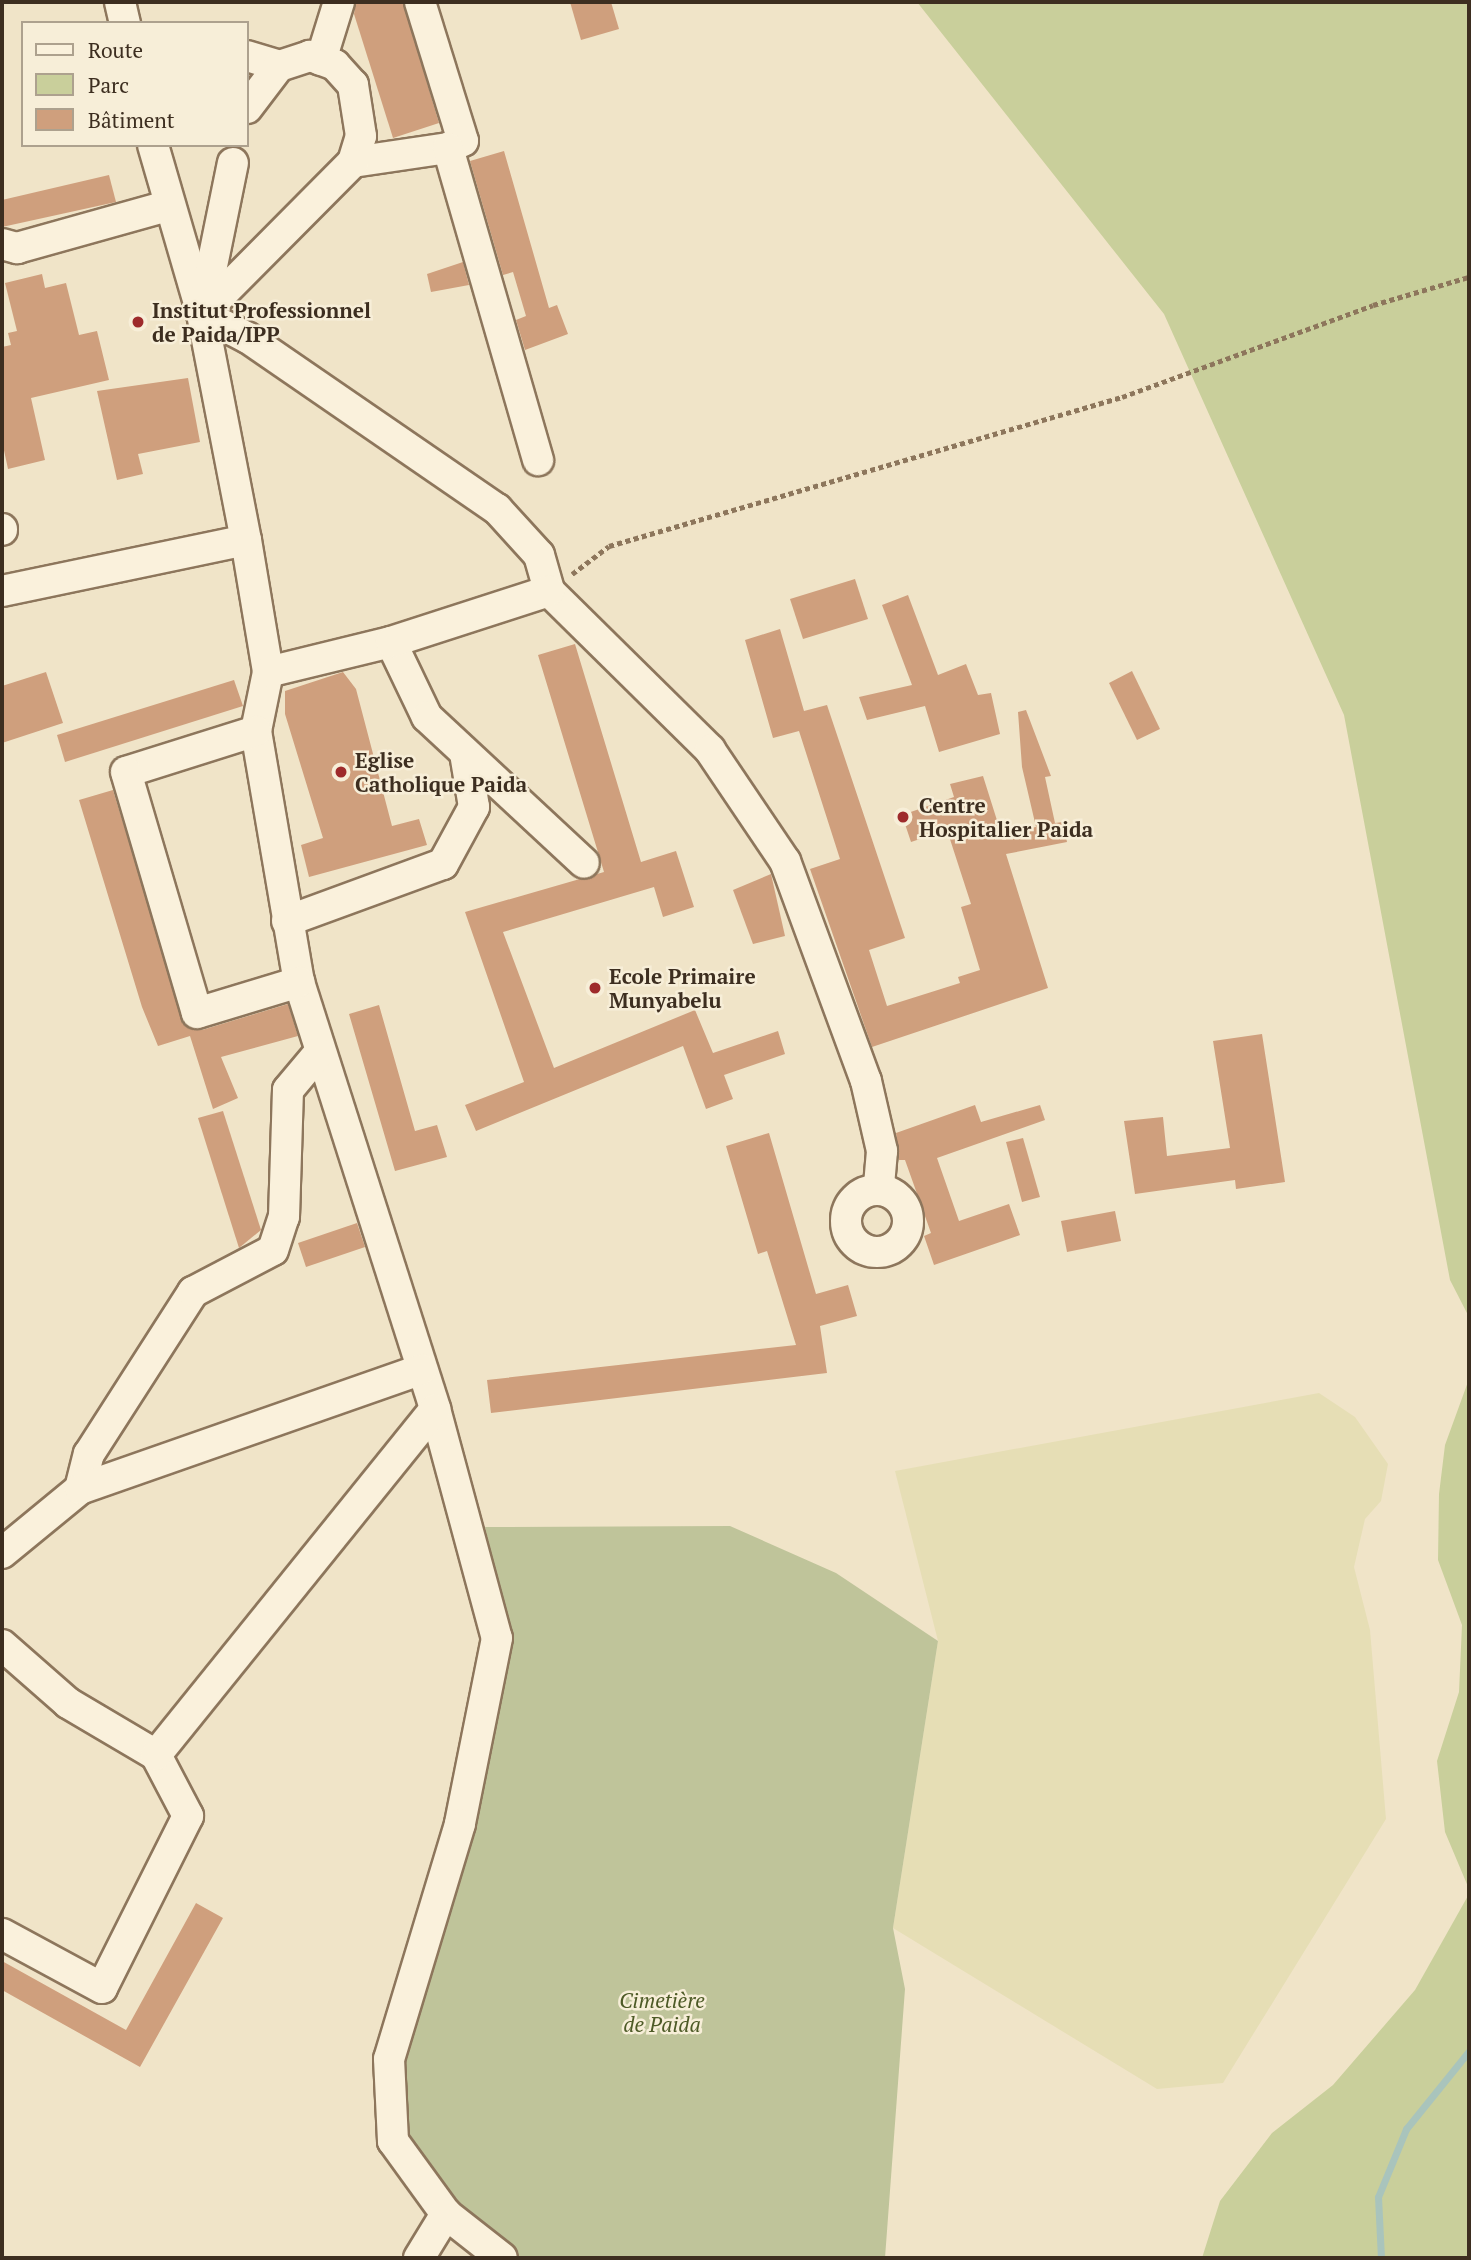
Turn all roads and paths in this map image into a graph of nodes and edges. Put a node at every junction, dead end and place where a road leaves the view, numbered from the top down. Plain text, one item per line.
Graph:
1 (120, 2) edge
2 (339, 2) edge
3 (420, 2) edge
4 (125, 21) edge
5 (248, 56) edge
6 (321, 60) junction
7 (279, 66) junction
8 (248, 107) edge
9 (153, 147) edge
10 (447, 148) junction
11 (353, 162) junction
12 (233, 163) dead end
13 (167, 206) junction
14 (2, 244) edge
15 (1469, 277) edge
16 (202, 314) junction
17 (538, 460) dead end
18 (246, 540) junction
19 (2, 591) edge
20 (549, 591) junction
21 (391, 642) junction
22 (268, 672) junction
23 (256, 732) junction
24 (465, 753) junction
25 (584, 863) dead end
26 (288, 922) junction
27 (299, 982) junction
28 (319, 1054) junction
29 (879, 1189) dead end
30 (422, 1369) junction
31 (435, 1409) junction
32 (80, 1489) junction
33 (2, 1553) edge
34 (2, 1645) edge
35 (15, 1673) edge
36 (156, 1755) junction
37 (2, 1934) edge
38 (446, 2214) junction
39 (419, 2258) edge
40 (502, 2258) edge

1 - 4 street
2 - 6 street
3 - 10 street
5 - 7 street
6 - 7 street
6 - 11 street
7 - 8 street
9 - 13 street
10 - 11 street
10 - 17 street
11 - 16 street
12 - 16 street
13 - 14 street
13 - 16 street
15 - 20 path
16 - 18 street
16 - 20 street
18 - 19 street
18 - 22 street
20 - 21 street
20 - 29 street
21 - 22 street
21 - 24 street
22 - 23 street
23 - 26 street
23 - 27 street
24 - 25 street
24 - 26 street
26 - 27 street
27 - 28 street
28 - 30 street
28 - 32 street
30 - 31 street
30 - 32 street
31 - 36 street
31 - 38 street
32 - 33 street
34 - 35 street
35 - 36 street
36 - 37 street
38 - 39 street
38 - 40 street

